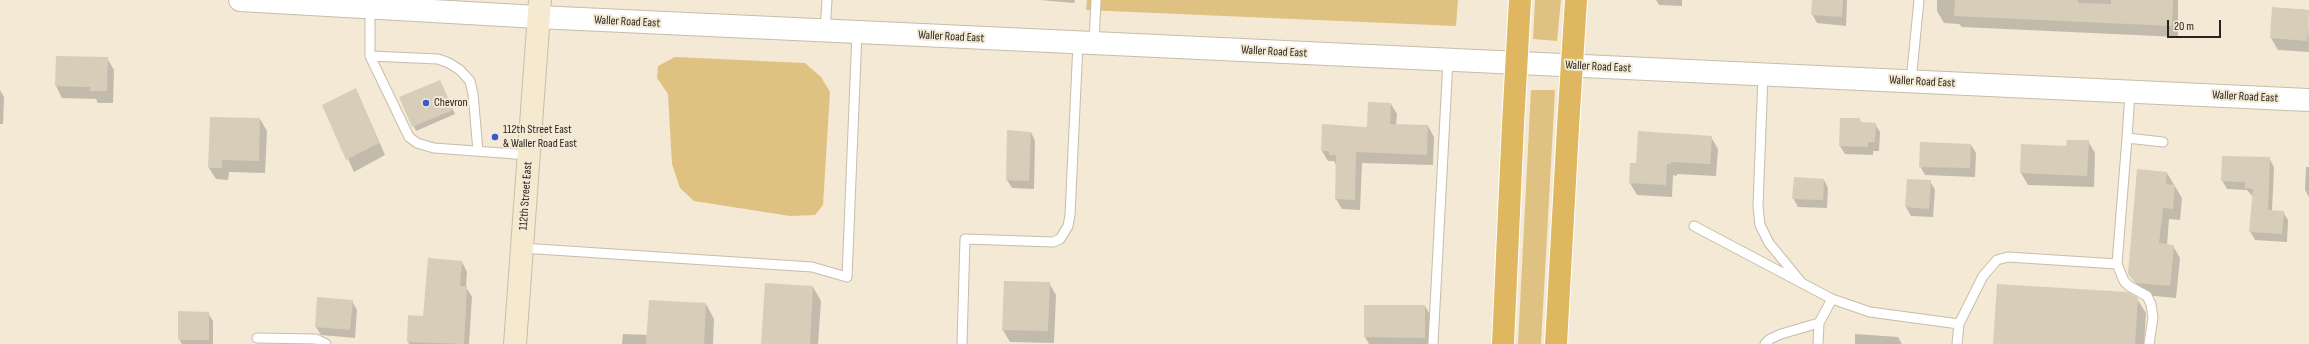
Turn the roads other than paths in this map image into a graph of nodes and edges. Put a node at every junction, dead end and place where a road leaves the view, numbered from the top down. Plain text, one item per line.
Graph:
1 (240, 0) edge
2 (827, 0) edge
3 (1096, 0) edge
4 (1520, 0) edge
5 (1576, 0) edge
6 (1919, 0) edge
7 (462, 6) edge
8 (370, 7) junction
9 (539, 9) edge
10 (825, 31) junction
11 (857, 32) junction
12 (1086, 43) junction
13 (370, 56) junction
14 (1448, 60) junction
15 (1763, 75) junction
16 (1911, 82) junction
17 (2130, 92) junction
18 (2309, 100) edge
19 (2127, 138) junction
20 (2163, 142) dead end
21 (478, 151) junction
22 (529, 155) junction
23 (1694, 226) dead end
24 (522, 248) junction
25 (2117, 264) junction
26 (1804, 286) junction
27 (1832, 299) junction
28 (1819, 322) junction
29 (1959, 324) junction
30 (257, 338) dead end
31 (326, 344) edge
32 (516, 344) edge
33 (962, 344) edge
34 (1433, 344) edge
35 (1503, 344) edge
36 (1556, 344) edge
37 (1765, 344) edge
38 (1818, 344) edge
39 (1957, 344) edge
40 (2149, 344) edge

1 - 8 street, Waller Road East
2 - 10 lane
3 - 12 lane
4 - 35 highway, bridge
5 - 36 highway, bridge
6 - 16 lane
7 - 8 street, Waller Road East
7 - 9 street, Waller Road East
8 - 13 lane
9 - 10 street, Waller Road East
9 - 22 main road, 112th Street East
10 - 11 street, Waller Road East
11 - 12 street, Waller Road East
11 - 24 lane
12 - 14 street, Waller Road East
12 - 33 lane
13 - 21 lane
13 - 21 lane
14 - 15 street, Waller Road East
14 - 34 lane
15 - 16 street, Waller Road East
15 - 26 lane
16 - 17 street, Waller Road East
17 - 18 street, Waller Road East
17 - 19 lane
19 - 20 lane
19 - 25 lane
21 - 22 lane
22 - 24 main road, 112th Street East
23 - 26 lane
24 - 32 main road, 112th Street East
25 - 29 lane
25 - 40 lane
26 - 27 lane
27 - 28 lane
27 - 29 lane
28 - 37 lane
28 - 38 lane
29 - 39 lane
30 - 31 lane

